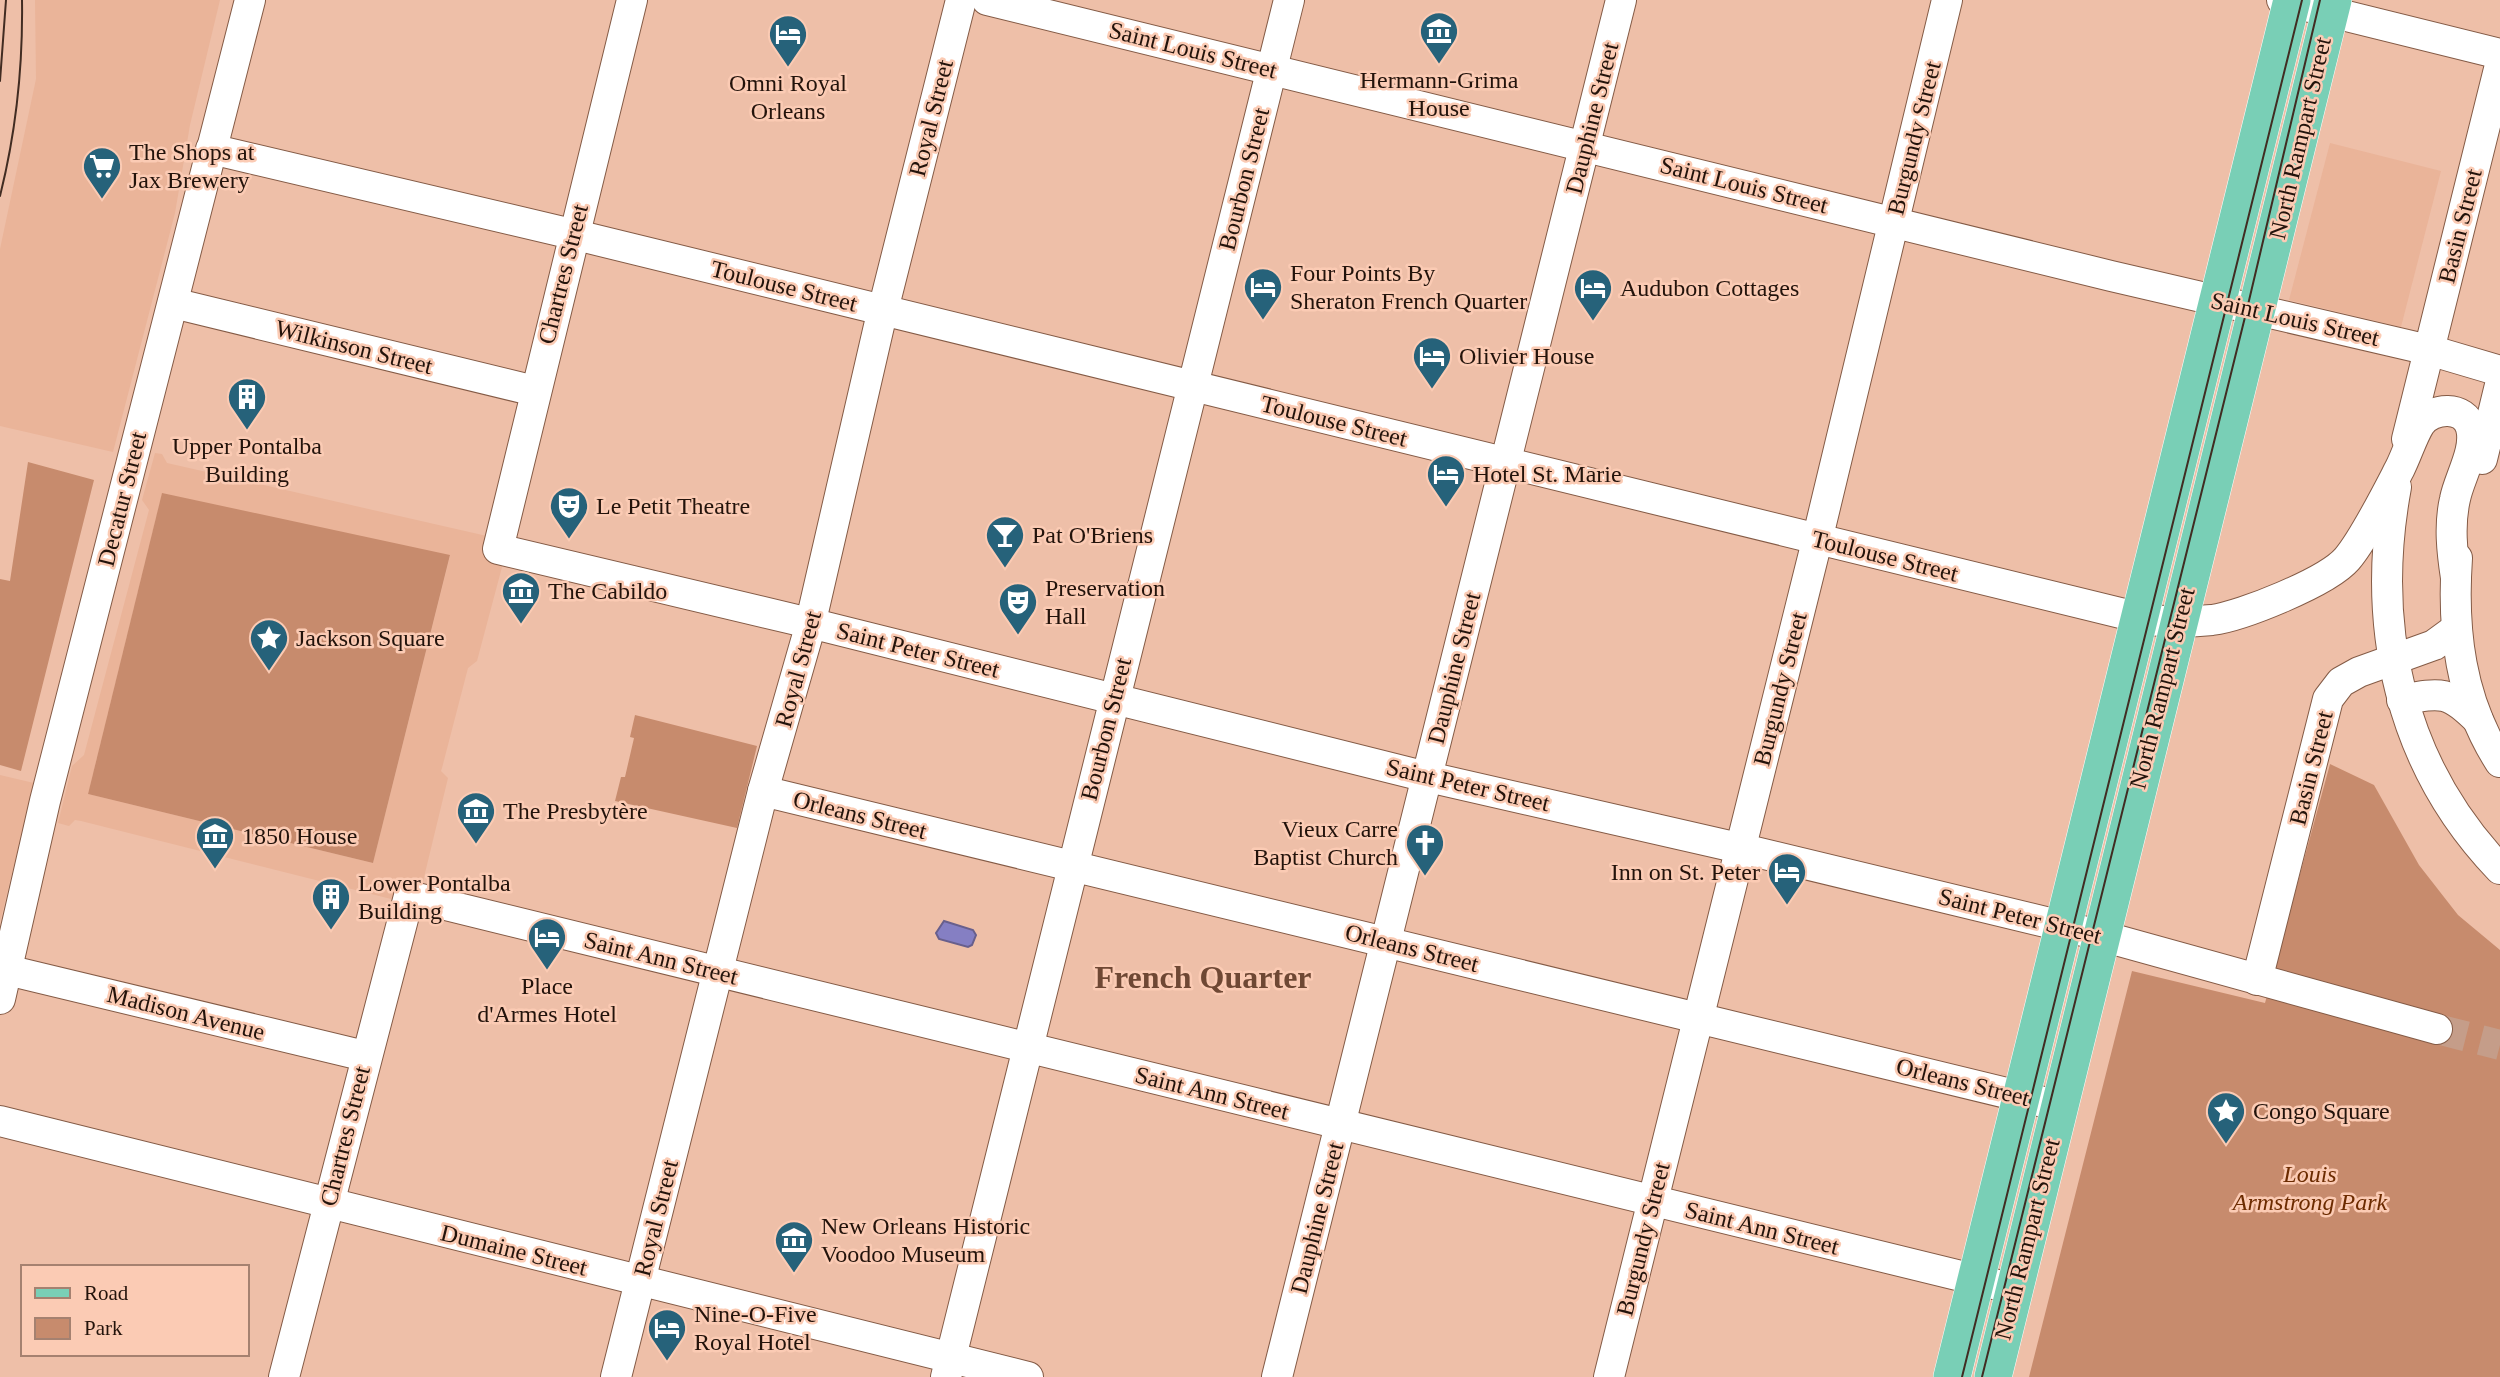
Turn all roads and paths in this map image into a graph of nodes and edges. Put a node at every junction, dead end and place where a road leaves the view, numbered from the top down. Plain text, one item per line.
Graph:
1 (250, 0) edge
2 (632, 0) edge
3 (961, 0) edge
4 (987, 0) edge
5 (1289, 0) edge
6 (1621, 0) edge
7 (1947, 0) edge
8 (2288, 1) edge
9 (2331, 6) edge
10 (2500, 54) edge
11 (2500, 65) edge
12 (1271, 70) junction
13 (1585, 147) junction
14 (211, 149) junction
15 (1894, 222) junction
16 (572, 234) junction
17 (2218, 302) junction
18 (173, 303) junction
19 (883, 310) junction
20 (2258, 312) junction
21 (2500, 348) edge
22 (2429, 350) junction
23 (2461, 359) junction
24 (2500, 371) edge
25 (2500, 385) edge
26 (1192, 386) junction
27 (535, 391) junction
28 (1506, 463) junction
29 (2400, 469) junction
30 (1818, 539) junction
31 (498, 549) joint
32 (2457, 568) junction
33 (2139, 618) junction
34 (2178, 622) junction
35 (811, 623) junction
36 (2456, 629) junction
37 (2393, 660) junction
38 (1114, 699) junction
39 (2402, 700) junction
40 (2479, 720) junction
41 (2500, 762) edge
42 (1427, 776) junction
43 (763, 791) junction
44 (1740, 848) junction
45 (1072, 866) junction
46 (2500, 869) edge
47 (409, 896) joint
48 (2063, 926) junction
49 (2101, 936) junction
50 (1385, 942) junction
51 (7, 970) junction
52 (717, 972) junction
53 (2257, 980) junction
54 (0, 999) edge
55 (1697, 1017) junction
56 (2437, 1029) tunnel mouth
57 (1026, 1048) junction
58 (365, 1056) junction
59 (2021, 1096) junction
60 (2060, 1105) junction
61 (0, 1121) edge
62 (1340, 1124) junction
63 (1653, 1201) junction
64 (328, 1203) junction
65 (1976, 1280) junction
66 (640, 1281) junction
67 (2014, 1289) junction
68 (948, 1367) edge
69 (284, 1377) edge
70 (616, 1377) edge
71 (1028, 1377) edge
72 (1277, 1377) edge
73 (1609, 1377) edge
74 (1952, 1377) edge
75 (1993, 1377) edge

1 - 14 street, Decatur Street
2 - 16 street, Chartres Street
3 - 19 street, Royal Street
4 - 12 street, Saint Louis Street
5 - 12 street, Bourbon Street
6 - 13 street, Dauphine Street
7 - 15 street, Burgundy Street
8 - 9 street
8 - 17 main road, North Rampart Street
9 - 10 street
9 - 20 main road, North Rampart Street
11 - 22 street, Basin Street
12 - 13 street, Saint Louis Street
12 - 26 street, Bourbon Street
13 - 15 street, Saint Louis Street
13 - 28 street, Dauphine Street
14 - 16 street, Toulouse Street
14 - 18 street, Decatur Street
15 - 17 street, Saint Louis Street
15 - 30 street, Burgundy Street
16 - 19 street, Toulouse Street
16 - 27 street, Chartres Street
17 - 20 street, Saint Louis Street
17 - 33 main road, North Rampart Street
18 - 27 street, Wilkinson Street
18 - 51 street, Decatur Street
19 - 26 street, Toulouse Street
19 - 35 street, Royal Street
20 - 22 street, Saint Louis Street
20 - 34 main road, North Rampart Street
21 - 23 street
22 - 23 street, Saint Louis Street
22 - 29 street, Basin Street
23 - 24 street, Saint Louis Street
25 - 32 street
26 - 28 street, Toulouse Street
26 - 38 street, Bourbon Street
27 - 31 street, Chartres Street
28 - 30 street, Toulouse Street
28 - 42 street, Dauphine Street
29 - 32 street
29 - 34 street, Toulouse Street
29 - 37 street
30 - 33 street, Toulouse Street
30 - 44 street, Burgundy Street
31 - 35 street, Saint Peter Street
32 - 36 street
33 - 34 street, Toulouse Street
33 - 48 main road, North Rampart Street
34 - 49 main road, North Rampart Street
35 - 38 street, Saint Peter Street
35 - 43 street, Royal Street
36 - 37 street, Basin Street
36 - 40 street
37 - 39 street
37 - 53 street, Basin Street
38 - 42 street, Saint Peter Street
38 - 45 street, Bourbon Street
39 - 40 street
39 - 46 street
40 - 41 street
42 - 44 street, Saint Peter Street
42 - 50 street, Dauphine Street
43 - 45 street, Orleans Street
43 - 52 street, Royal Street
44 - 48 street, Saint Peter Street
44 - 55 street, Burgundy Street
45 - 50 street, Orleans Street
45 - 57 street, Bourbon Street
47 - 52 street, Saint Ann Street
47 - 58 street, Chartres Street
48 - 49 street, Saint Peter Street
48 - 59 main road, North Rampart Street
49 - 53 street, Saint Peter Street
49 - 60 main road, North Rampart Street
50 - 55 street, Orleans Street
50 - 62 street, Dauphine Street
51 - 54 street, Decatur Street
51 - 58 street, Madison Avenue
52 - 57 street, Saint Ann Street
52 - 66 street, Royal Street
53 - 56 street, Saint Peter Street
55 - 59 street, Orleans Street
55 - 63 street, Burgundy Street
57 - 62 street, Saint Ann Street
57 - 68 street, Bourbon Street
58 - 64 street, Chartres Street
59 - 60 street, Orleans Street
59 - 65 main road, North Rampart Street
60 - 67 main road, North Rampart Street
61 - 64 street, Dumaine Street
62 - 63 street, Saint Ann Street
62 - 72 street, Dauphine Street
63 - 65 street, Saint Ann Street
63 - 73 street, Burgundy Street
64 - 66 street, Dumaine Street
64 - 69 street, Chartres Street
65 - 67 street, Saint Ann Street
65 - 74 main road, North Rampart Street
66 - 68 street, Dumaine Street
66 - 70 street, Royal Street
67 - 75 main road, North Rampart Street
68 - 71 street, Dumaine Street

